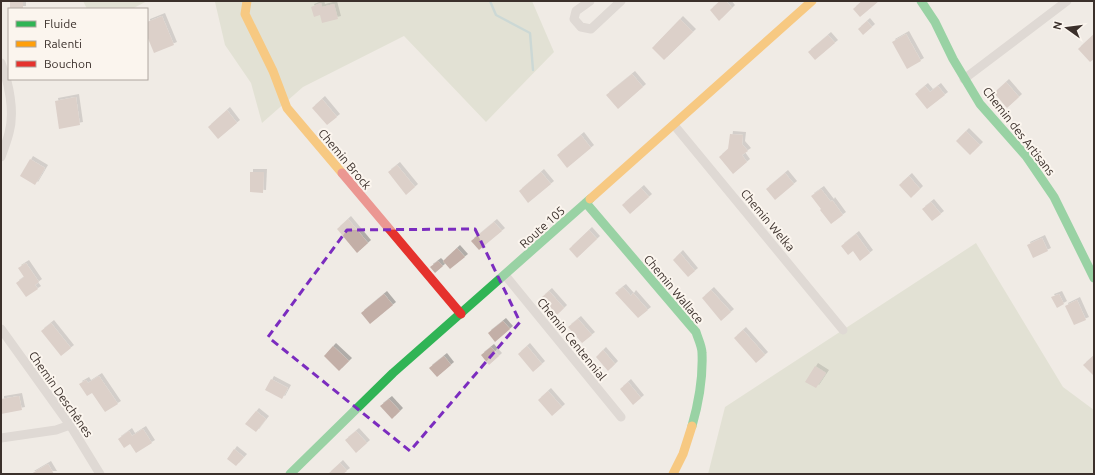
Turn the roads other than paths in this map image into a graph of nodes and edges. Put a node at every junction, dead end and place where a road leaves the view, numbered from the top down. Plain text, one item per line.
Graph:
1 (247, 1) edge
2 (590, 1) edge
3 (619, 1) edge
4 (797, 1) edge
5 (812, 1) edge
6 (921, 1) edge
7 (1067, 1) edge
8 (804, 8) junction
9 (1, 63) edge
10 (964, 78) junction
11 (674, 125) junction
12 (1, 157) edge
13 (586, 203) junction
14 (505, 275) junction
15 (1094, 278) edge
16 (461, 314) junction
17 (1, 329) edge
18 (843, 330) dead end
19 (621, 417) dead end
20 (70, 425) junction
21 (1, 438) edge
22 (100, 474) edge
23 (290, 474) edge
24 (673, 474) edge

1 - 16 street, Chemin Brock
2 - 3 street
4 - 8 street
5 - 8 street, Route 105
6 - 10 street, Chemin des Artisans
7 - 10 street
8 - 11 street, Route 105
9 - 12 street
10 - 15 street, Chemin des Artisans
11 - 13 street, Route 105
11 - 18 street, Chemin Welka
13 - 14 street, Route 105
13 - 24 street, Chemin Wallace
14 - 16 street, Route 105
14 - 19 street, Chemin Centennial
16 - 23 street, Route 105
17 - 20 street, Chemin Deschênes
20 - 21 street
20 - 22 street, Chemin Deschênes

